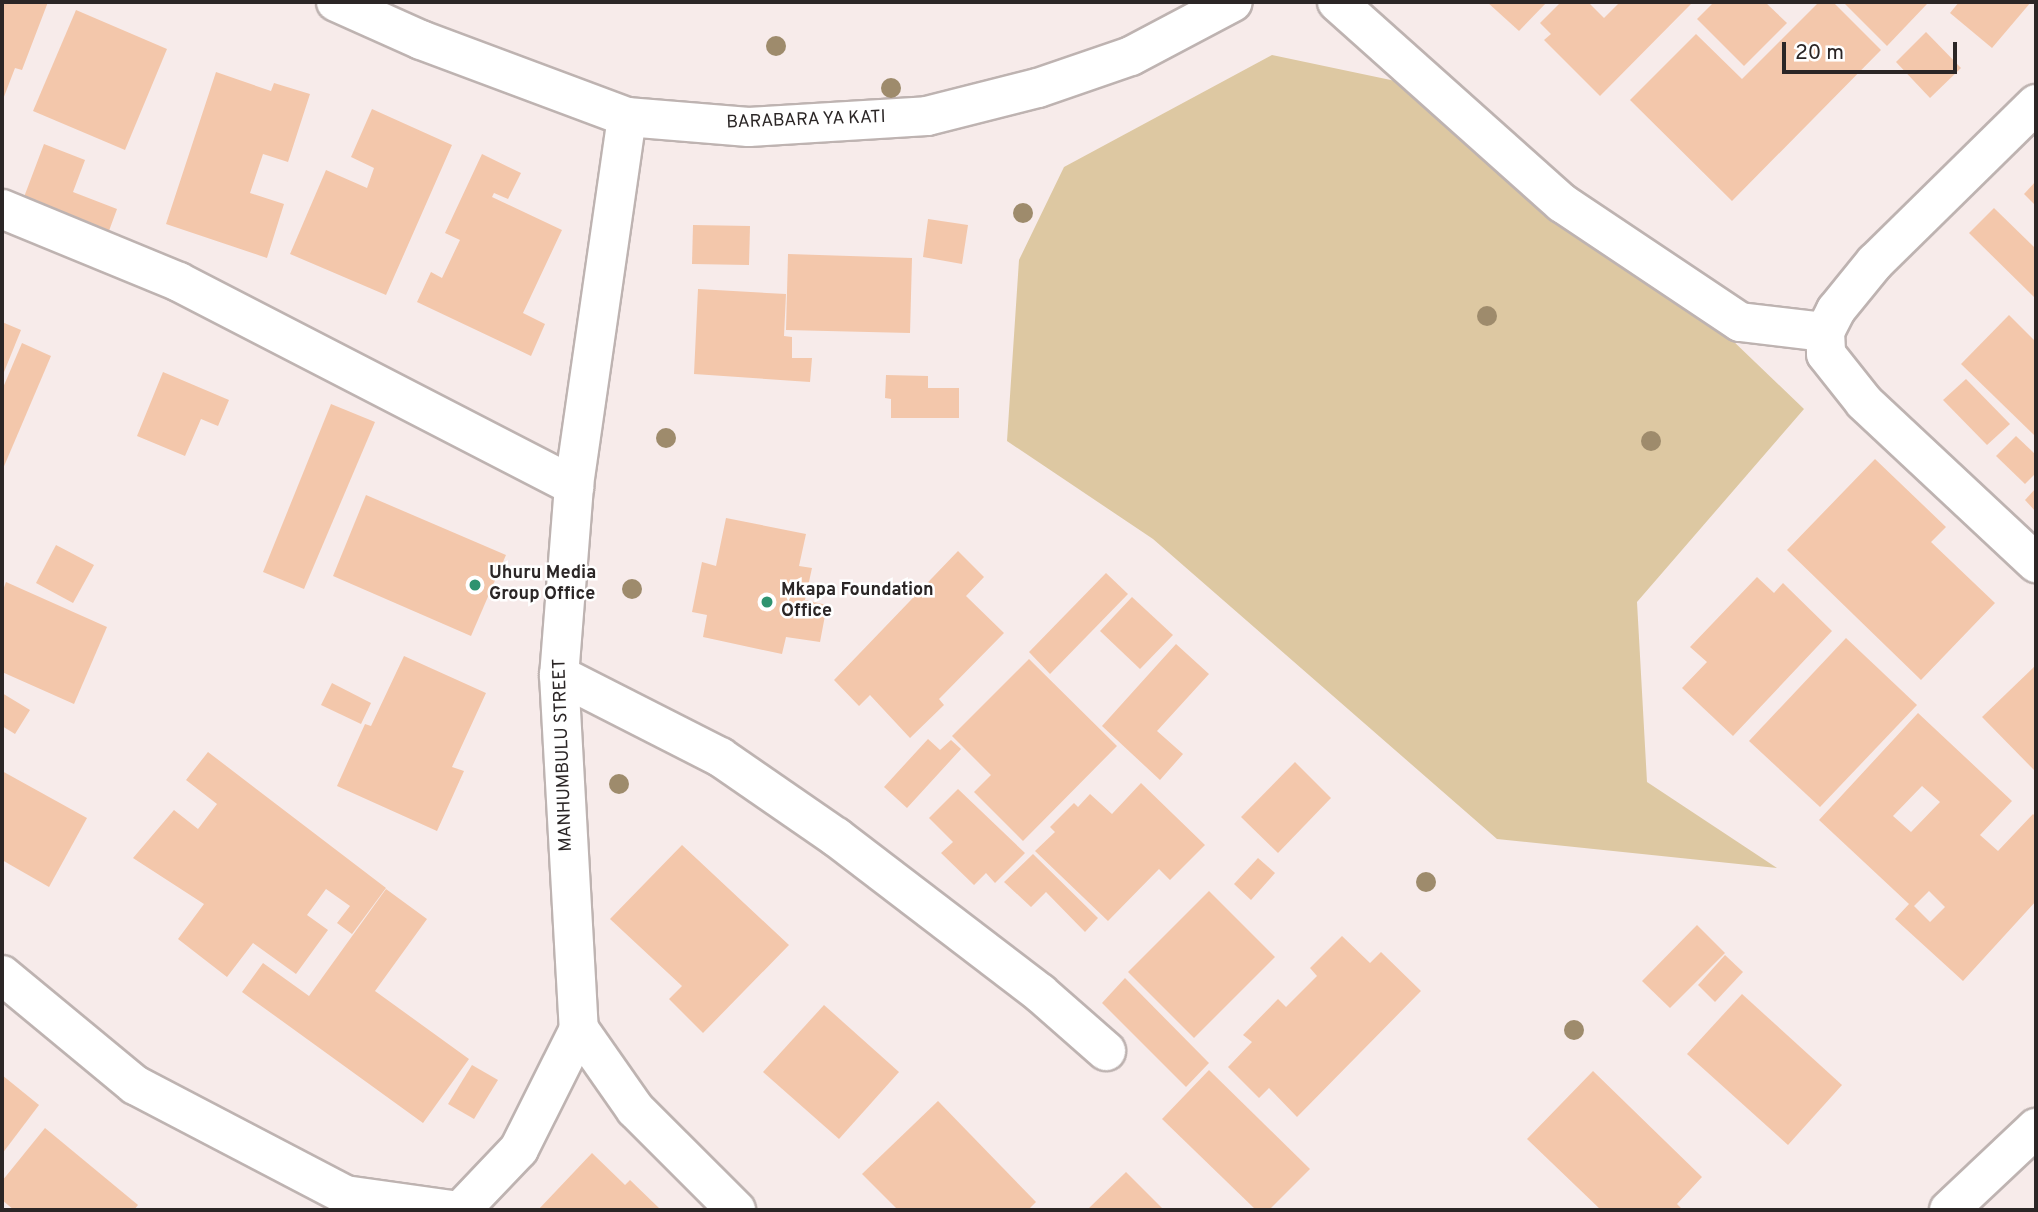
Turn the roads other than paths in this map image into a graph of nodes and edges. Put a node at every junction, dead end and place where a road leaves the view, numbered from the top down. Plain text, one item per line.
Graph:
1 (336, 2) edge
2 (1233, 2) edge
3 (1337, 2) edge
4 (2036, 104) edge
5 (627, 117) junction
6 (2, 209) edge
7 (1825, 332) junction
8 (574, 486) junction
9 (2036, 563) edge
10 (559, 675) junction
11 (2, 975) edge
12 (579, 1029) junction
13 (1106, 1051) dead end
14 (2036, 1128) edge
15 (452, 1210) edge
16 (460, 1210) edge
17 (737, 1210) edge
18 (1949, 1210) edge

1 - 5 street, BARABARA YA KATI
2 - 5 street, BARABARA YA KATI
3 - 7 street
4 - 7 street
5 - 8 street, MANHUMBULU STREET
6 - 8 street
7 - 9 street
8 - 10 street, MANHUMBULU STREET
10 - 12 street, MANHUMBULU STREET
10 - 13 street
11 - 15 street
12 - 16 street
12 - 17 street
14 - 18 street

